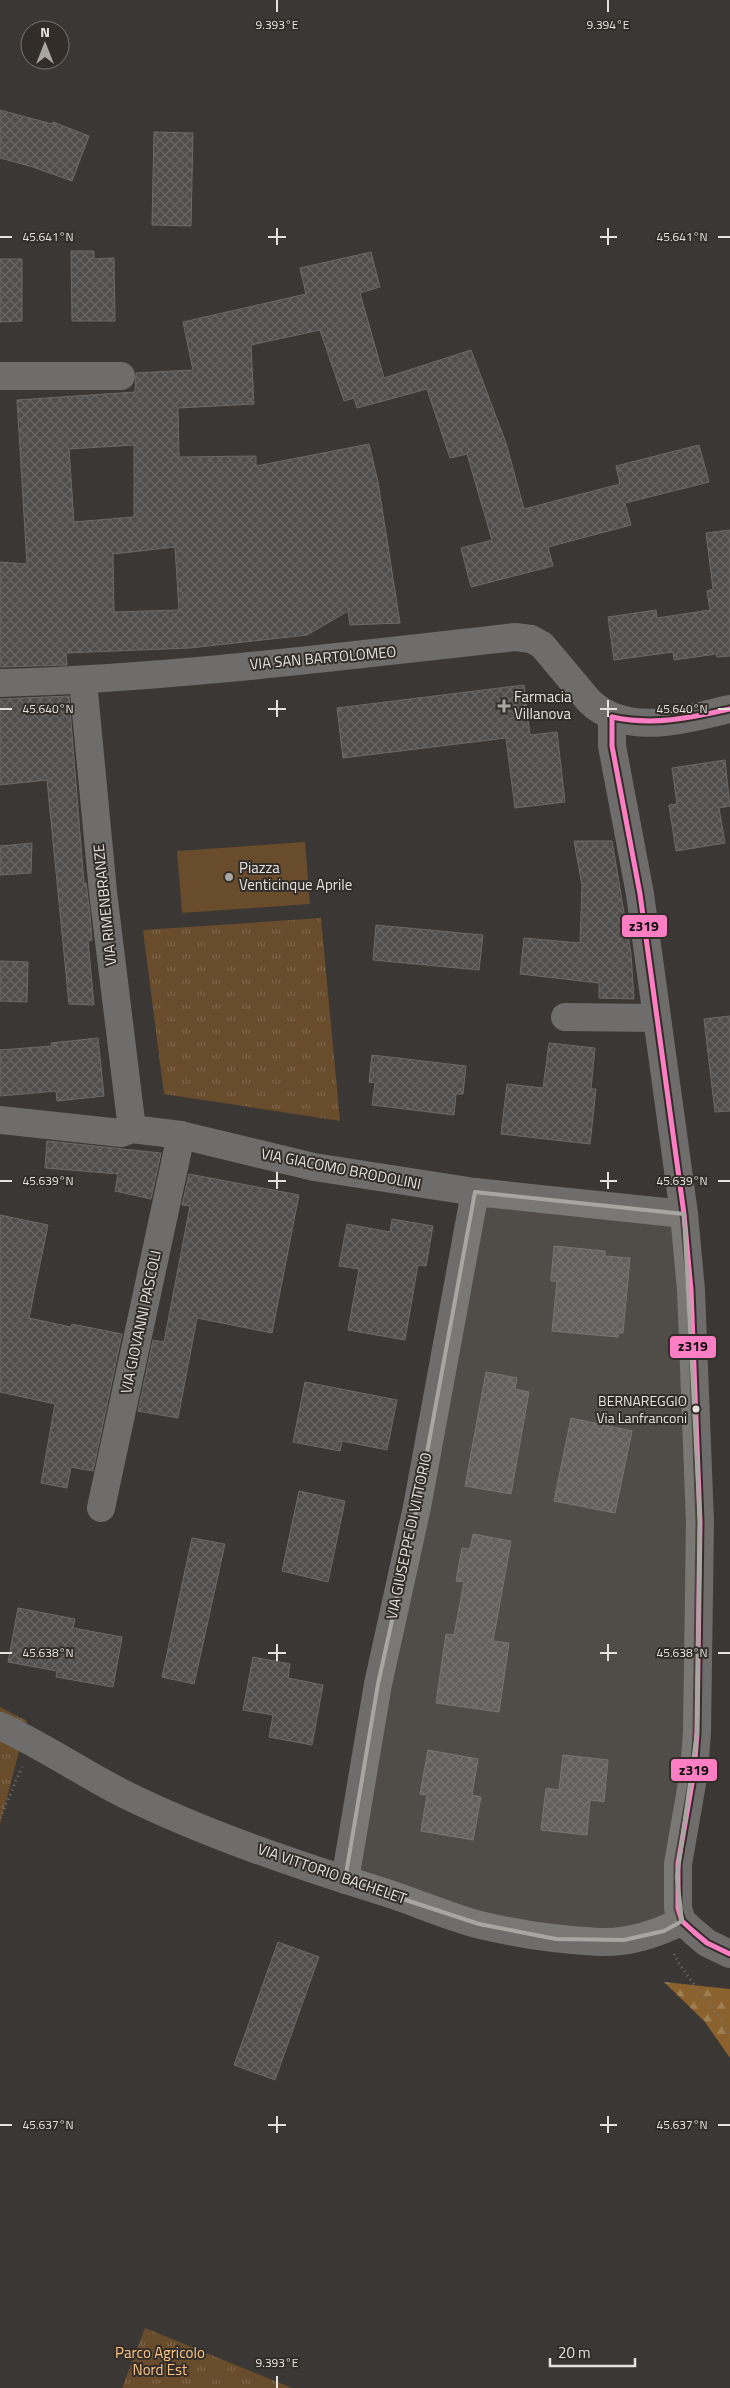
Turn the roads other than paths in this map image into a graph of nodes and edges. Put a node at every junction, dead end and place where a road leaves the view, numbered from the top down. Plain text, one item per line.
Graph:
1 (0, 376) edge
2 (121, 376) dead end
3 (82, 681) junction
4 (0, 683) edge
5 (730, 709) edge
6 (612, 717) junction
7 (565, 1017) dead end
8 (657, 1018) junction
9 (0, 1120) edge
10 (132, 1129) junction
11 (180, 1135) junction
12 (474, 1192) junction
13 (684, 1214) junction
14 (101, 1508) dead end
15 (0, 1726) edge
16 (345, 1880) junction
17 (673, 1926) junction
18 (730, 1954) edge

1 - 2 street
3 - 4 street, VIA SAN BARTOLOMEO
3 - 6 street, VIA SAN BARTOLOMEO
3 - 10 street, VIA RIMENBRANZE
5 - 6 street
6 - 8 street
7 - 8 street
8 - 13 street
9 - 10 street, VIA GIACOMO BRODOLINI
10 - 11 street, VIA GIACOMO BRODOLINI
11 - 12 street, VIA GIACOMO BRODOLINI
11 - 14 street, VIA GIOVANNI PASCOLI
12 - 13 street, VIA GIACOMO BRODOLINI
12 - 16 street, VIA GIUSEPPE DI VITTORIO
13 - 17 street
15 - 16 street, VIA VITTORIO BACHELET
16 - 17 street, VIA VITTORIO BACHELET
17 - 18 street

